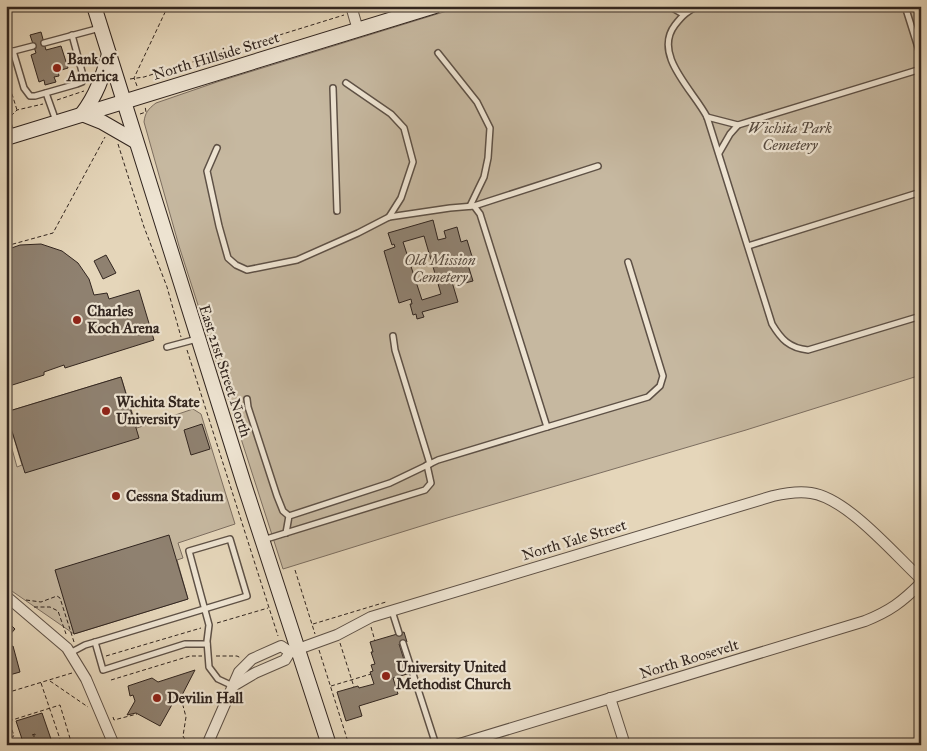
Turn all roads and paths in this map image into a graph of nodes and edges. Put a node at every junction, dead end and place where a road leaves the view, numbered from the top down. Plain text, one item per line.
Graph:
1 (94, 6) edge
2 (168, 6) edge
3 (435, 6) edge
4 (669, 6) edge
5 (699, 6) edge
6 (764, 6) edge
7 (805, 6) edge
8 (905, 6) edge
9 (352, 9) edge
10 (683, 14) junction
11 (101, 28) junction
12 (358, 30) junction
13 (72, 35) junction
14 (44, 43) dead end
15 (33, 46) dead end
16 (13, 51) junction
17 (6, 53) edge
18 (438, 53) dead end
19 (109, 54) junction
20 (921, 57) edge
21 (921, 69) edge
22 (6, 75) edge
23 (346, 82) dead end
24 (333, 88) dead end
25 (46, 93) junction
26 (124, 102) junction
27 (17, 110) dead end
28 (82, 114) junction
29 (707, 117) junction
30 (56, 122) junction
31 (738, 125) junction
32 (110, 126) junction
33 (8, 133) edge
34 (135, 141) junction
35 (117, 143) dead end
36 (217, 148) dead end
37 (719, 154) junction
38 (598, 166) dead end
39 (921, 192) edge
40 (472, 206) junction
41 (337, 211) dead end
42 (389, 217) junction
43 (6, 246) edge
44 (748, 246) junction
45 (628, 262) dead end
46 (921, 316) edge
47 (393, 336) dead end
48 (198, 338) junction
49 (184, 342) junction
50 (167, 347) dead end
51 (247, 399) dead end
52 (547, 427) junction
53 (429, 465) junction
54 (289, 516) junction
55 (286, 533) junction
56 (262, 540) junction
57 (295, 570) dead end
58 (921, 581) edge
59 (6, 596) edge
60 (21, 600) dead end
61 (386, 602) dead end
62 (268, 607) junction
63 (206, 609) junction
64 (392, 611) junction
65 (209, 625) junction
66 (312, 625) junction
67 (399, 633) dead end
68 (278, 638) dead end
69 (94, 642) junction
70 (317, 642) junction
71 (340, 642) dead end
72 (403, 643) dead end
73 (207, 644) junction
74 (72, 649) junction
75 (294, 650) junction
76 (208, 657) junction
77 (99, 658) junction
78 (243, 658) dead end
79 (74, 672) dead end
80 (371, 674) dead end
81 (49, 680) junction
82 (111, 680) dead end
83 (352, 680) junction
84 (41, 682) junction
85 (233, 686) junction
86 (331, 686) junction
87 (354, 687) dead end
88 (6, 693) edge
89 (181, 698) dead end
90 (610, 698) junction
91 (50, 708) junction
92 (6, 711) edge
93 (94, 711) dead end
94 (9, 721) junction
95 (6, 738) edge
96 (106, 739) dead end
97 (62, 745) edge
98 (72, 745) edge
99 (86, 745) edge
100 (114, 745) edge
101 (188, 745) edge
102 (207, 745) edge
103 (329, 745) edge
104 (349, 745) edge
105 (436, 745) edge
106 (456, 745) edge
107 (625, 745) edge

1 - 11 main road, East 21st Street North
2 - 9 path
3 - 12 main road, North Hillside Street
4 - 10 lane
5 - 10 lane
6 - 7 lane
8 - 20 lane
9 - 12 street
10 - 29 lane
11 - 13 lane
11 - 19 main road, East 21st Street North
12 - 26 main road, North Hillside Street
13 - 14 lane
13 - 25 lane
15 - 16 lane
16 - 17 lane
16 - 25 lane
18 - 40 lane
19 - 26 main road, East 21st Street North
19 - 28 main road
21 - 31 lane
22 - 27 path
23 - 42 lane
24 - 41 lane
25 - 30 lane
26 - 28 main road, North Hillside Street
26 - 34 main road, East 21st Street North
28 - 30 main road, North Hillside Street
28 - 32 main road
29 - 31 lane
29 - 37 lane
30 - 33 main road, North Hillside Street
31 - 37 lane
32 - 34 main road
32 - 43 path
34 - 48 main road, East 21st Street North
35 - 49 path
36 - 42 lane
37 - 44 lane
38 - 40 lane
39 - 44 lane
40 - 42 lane
40 - 52 lane
44 - 46 lane
45 - 52 lane
47 - 53 lane
48 - 49 lane
48 - 56 main road, East 21st Street North
49 - 50 lane
49 - 62 path
51 - 54 lane
52 - 53 lane
53 - 54 lane
53 - 55 lane
54 - 55 lane
55 - 56 lane
56 - 75 main road, East 21st Street North
57 - 66 path
58 - 64 street, North Yale Street
58 - 90 street, North Roosevelt
59 - 74 street
60 - 74 path
61 - 66 path
62 - 65 path
62 - 68 path
63 - 63 lane
63 - 65 lane
63 - 69 lane
64 - 67 lane
64 - 70 street, North Yale Street
65 - 73 lane
65 - 77 path
66 - 70 path
69 - 74 lane
69 - 77 lane
70 - 75 street, North Yale Street
70 - 86 path
71 - 83 path
72 - 105 lane
73 - 76 lane
73 - 77 lane
74 - 100 street
75 - 85 street, North Yale Street
75 - 103 main road, East 21st Street North
76 - 78 path
76 - 82 path
76 - 85 lane
79 - 81 path
80 - 83 path
81 - 84 path
81 - 93 path
83 - 86 path
83 - 87 path
84 - 88 path
84 - 91 path
85 - 102 street, North Yale Street
86 - 104 path
89 - 101 path
90 - 106 street, North Roosevelt
90 - 107 street
91 - 94 path
91 - 97 path
91 - 98 path
92 - 94 path
94 - 95 path
96 - 99 path

